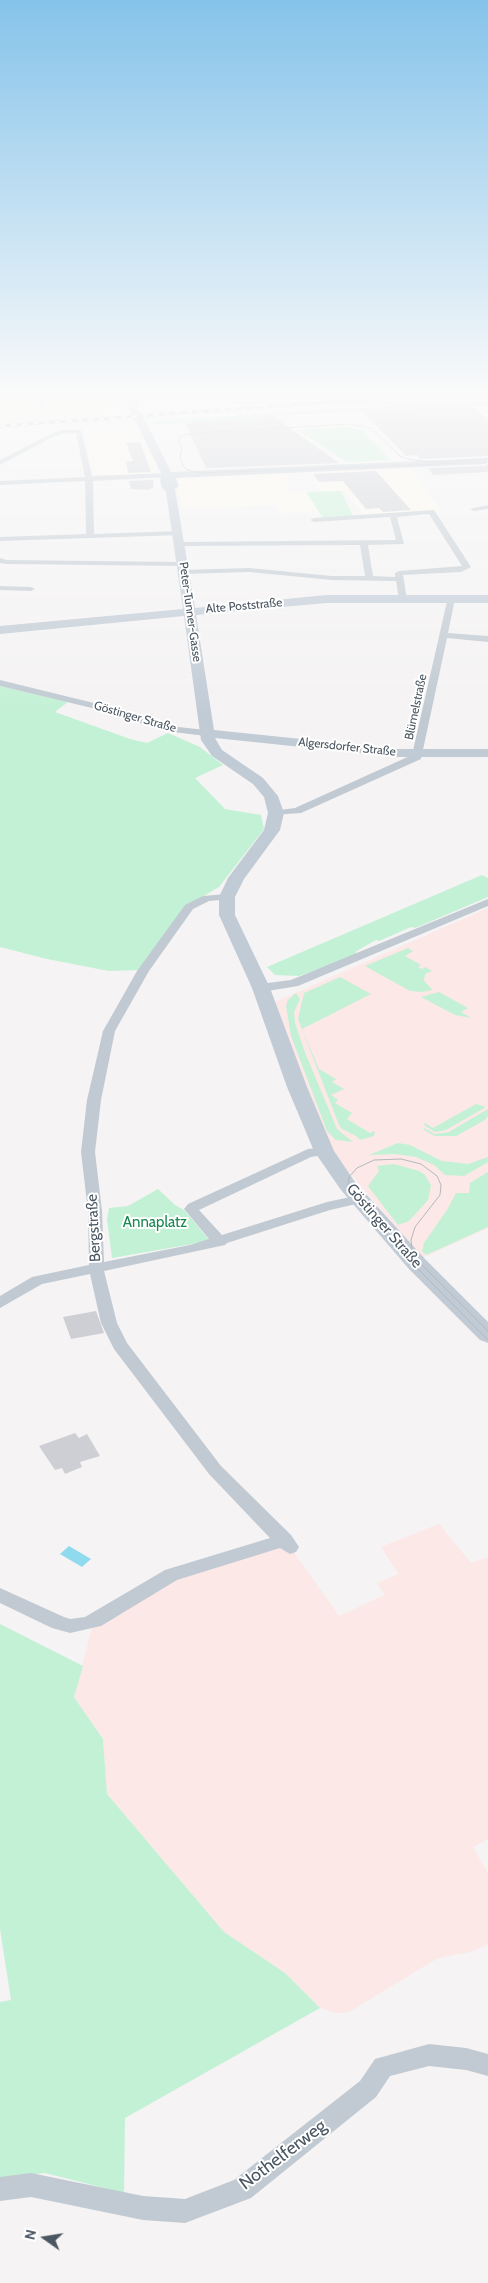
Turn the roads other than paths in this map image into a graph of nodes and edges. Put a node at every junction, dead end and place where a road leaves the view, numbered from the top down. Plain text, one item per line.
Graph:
1 (89, 502) edge
2 (173, 502) edge
3 (488, 507) edge
4 (474, 509) dead end
5 (393, 515) junction
6 (314, 520) dead end
7 (90, 536) junction
8 (179, 538) junction
9 (0, 539) edge
10 (364, 542) junction
11 (0, 560) edge
12 (184, 568) junction
13 (369, 579) junction
14 (398, 579) junction
15 (0, 588) edge
16 (31, 589) dead end
17 (403, 599) junction
18 (451, 599) junction
19 (488, 599) edge
20 (190, 611) junction
21 (0, 630) edge
22 (444, 635) junction
23 (488, 639) edge
24 (0, 683) edge
25 (206, 733) junction
26 (419, 753) junction
27 (488, 753) edge
28 (276, 813) junction
29 (227, 897) junction
30 (488, 902) edge
31 (261, 988) junction
32 (324, 1151) junction
33 (360, 1199) junction
34 (220, 1242) junction
35 (96, 1268) junction
36 (0, 1303) edge
37 (488, 1335) edge
38 (0, 1595) edge
39 (488, 2065) edge
40 (0, 2189) edge

1 - 7 street
2 - 8 main road, Peter-Tunner-Gasse
3 - 4 street
5 - 6 street
5 - 10 street
5 - 14 street
7 - 8 street
7 - 9 street
8 - 10 street
8 - 12 main road, Peter-Tunner-Gasse
10 - 13 street
11 - 12 street
12 - 13 street
12 - 20 main road, Peter-Tunner-Gasse
13 - 14 street
14 - 17 street
15 - 16 street
17 - 18 main road, Alte Poststraße
17 - 20 main road, Alte Poststraße
18 - 19 main road, Alte Poststraße
18 - 22 street, Blümelstraße
20 - 21 main road, Alte Poststraße
20 - 25 main road, Peter-Tunner-Gasse
22 - 23 street
22 - 26 street, Blümelstraße
24 - 25 street, Göstinger Straße
25 - 26 main road, Algersdorfer Straße
25 - 28 main road
26 - 27 main road, Algersdorfer Straße
26 - 28 street, Blümelstraße
28 - 29 main road
29 - 31 main road, Göstinger Straße
29 - 35 street, Bergstraße
30 - 31 street
31 - 32 main road, Göstinger Straße
32 - 33 main road, Göstinger Straße
32 - 34 street
33 - 34 street
33 - 37 main road, Göstinger Straße
34 - 35 street
35 - 36 street
35 - 38 street, Bergstraße
39 - 40 street, Nothelferweg

